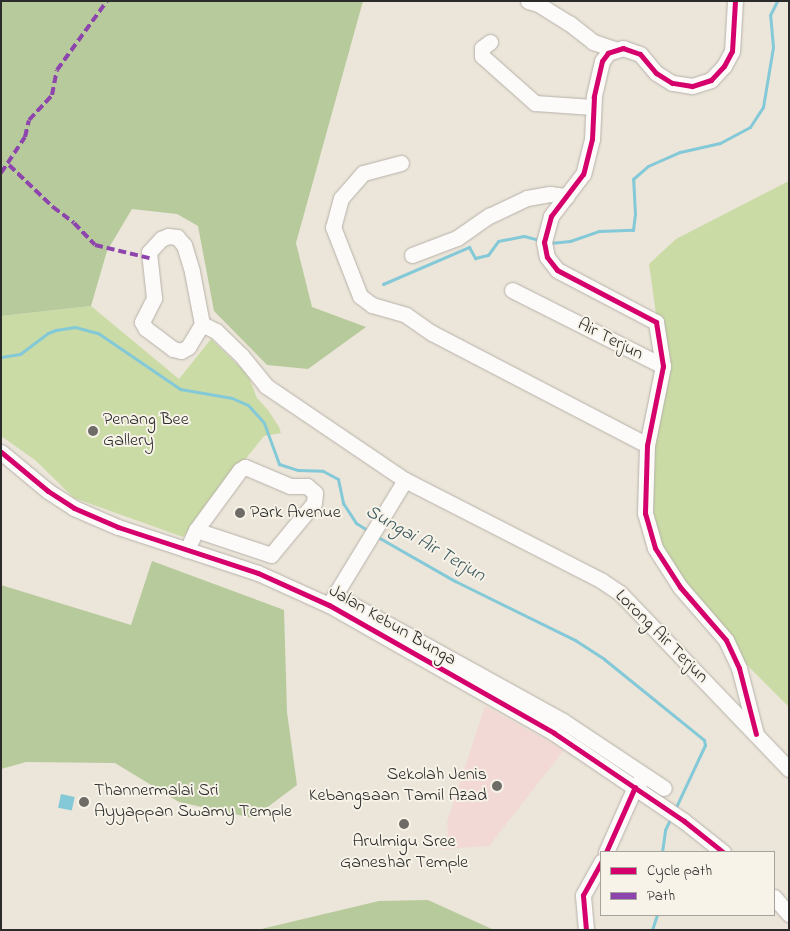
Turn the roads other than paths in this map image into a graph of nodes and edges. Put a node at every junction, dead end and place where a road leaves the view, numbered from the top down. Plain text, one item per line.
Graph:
1 (528, 1) edge
2 (735, 1) edge
3 (490, 42) dead end
4 (592, 42) junction
5 (615, 49) junction
6 (602, 61) junction
7 (593, 107) junction
8 (401, 163) dead end
9 (567, 196) junction
10 (412, 255) dead end
11 (512, 290) dead end
12 (202, 324) junction
13 (663, 366) junction
14 (647, 445) junction
15 (1, 452) edge
16 (405, 480) junction
17 (196, 530) junction
18 (188, 550) junction
19 (332, 600) junction
20 (756, 734) junction
21 (789, 769) edge
22 (646, 775) junction
23 (635, 787) junction
24 (664, 788) dead end
25 (606, 851) edge
26 (722, 851) edge
27 (600, 864) edge
28 (775, 898) edge
29 (789, 914) edge
30 (586, 930) edge

1 - 4 street
2 - 5 street
3 - 7 street
4 - 5 street
4 - 6 street
5 - 6 street
6 - 7 street
7 - 9 street
8 - 14 street
9 - 10 street
9 - 13 street
11 - 13 street, Air Terjun
12 - 12 street
12 - 16 street, Lorong Air Terjun
13 - 14 street, Air Terjun
14 - 20 street, Air Terjun
15 - 18 street, Jalan Kebun Bunga
16 - 19 street
16 - 20 street, Lorong Air Terjun
17 - 17 street
17 - 18 street
18 - 19 street, Jalan Kebun Bunga
19 - 22 street
19 - 23 street, Jalan Kebun Bunga
20 - 21 street, Lorong Air Terjun
22 - 23 street
22 - 24 street
23 - 25 street
23 - 26 street, Jalan Kebun Bunga
27 - 30 street
28 - 29 street

